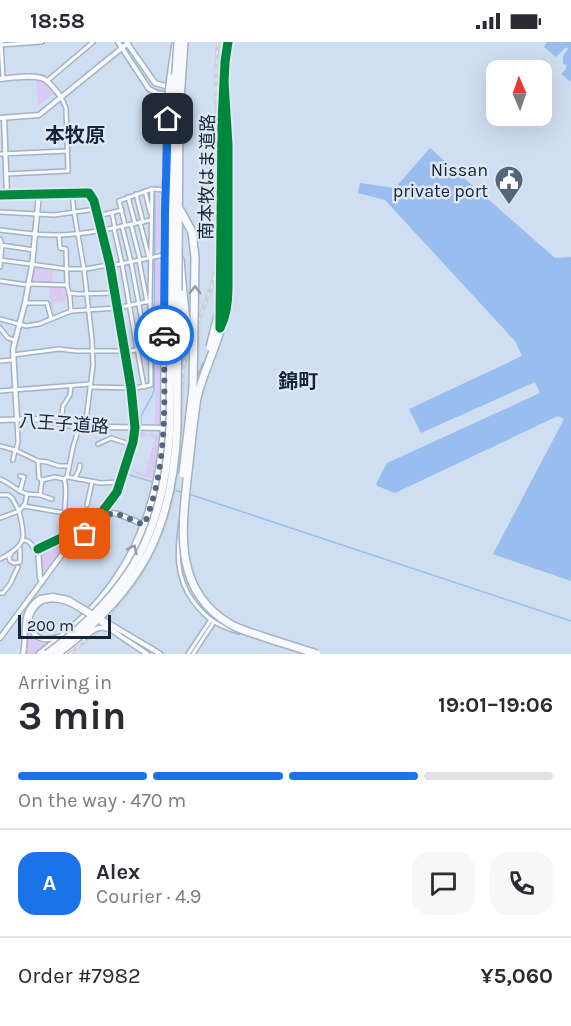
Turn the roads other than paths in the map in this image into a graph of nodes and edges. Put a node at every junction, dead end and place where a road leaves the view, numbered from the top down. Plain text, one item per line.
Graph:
1 (42, 42) edge
2 (93, 42) edge
3 (118, 42) edge
4 (177, 42) edge
5 (184, 42) edge
6 (228, 42) edge
7 (127, 43) edge
8 (1, 44) edge
9 (123, 47) junction
10 (1, 79) edge
11 (47, 81) junction
12 (224, 82) junction
13 (177, 88) junction
14 (169, 91) junction
15 (177, 95) junction
16 (61, 97) junction
17 (2, 118) edge
18 (68, 151) junction
19 (3, 154) edge
20 (6, 174) junction
21 (152, 189) junction
22 (165, 190) junction
23 (145, 191) junction
24 (72, 193) junction
25 (7, 194) junction
26 (39, 194) junction
27 (136, 194) junction
28 (0, 195) edge
29 (128, 197) junction
30 (96, 209) junction
31 (122, 210) junction
32 (0, 212) edge
33 (74, 212) junction
34 (37, 213) junction
35 (112, 213) junction
36 (98, 216) junction
37 (224, 218) junction
38 (151, 220) junction
39 (141, 222) junction
40 (133, 224) junction
41 (124, 226) junction
42 (114, 228) junction
43 (0, 230) edge
44 (101, 230) junction
45 (78, 234) junction
46 (36, 235) junction
47 (59, 235) junction
48 (0, 239) edge
49 (177, 243) junction
50 (1, 245) edge
51 (34, 250) junction
52 (175, 254) junction
53 (164, 255) junction
54 (150, 258) junction
55 (1, 260) edge
56 (140, 260) junction
57 (131, 262) junction
58 (122, 264) junction
59 (32, 265) junction
60 (110, 266) junction
61 (0, 267) edge
62 (67, 269) junction
63 (84, 269) junction
64 (0, 281) edge
65 (28, 285) junction
66 (67, 285) junction
67 (69, 293) junction
68 (115, 293) junction
69 (86, 294) junction
70 (149, 302) junction
71 (25, 303) junction
72 (138, 304) junction
73 (130, 306) junction
74 (117, 308) junction
75 (88, 310) junction
76 (71, 311) junction
77 (51, 318) junction
78 (0, 319) edge
79 (19, 325) junction
80 (0, 328) edge
81 (220, 328) junction
82 (15, 340) junction
83 (148, 347) junction
84 (137, 350) junction
85 (92, 351) junction
86 (125, 351) junction
87 (13, 357) junction
88 (0, 360) edge
89 (71, 386) junction
90 (90, 386) junction
91 (144, 387) junction
92 (131, 388) junction
93 (15, 390) junction
94 (0, 391) edge
95 (17, 419) junction
96 (0, 420) edge
97 (61, 424) junction
98 (79, 427) junction
99 (85, 428) junction
100 (139, 428) junction
101 (164, 428) junction
102 (174, 428) junction
103 (192, 442) junction
104 (98, 444) dead end
105 (132, 445) junction
106 (0, 446) edge
107 (15, 450) junction
108 (13, 460) dead end
109 (38, 461) junction
110 (80, 465) dead end
111 (69, 466) junction
112 (24, 477) dead end
113 (66, 478) junction
114 (75, 478) junction
115 (0, 479) edge
116 (42, 480) junction
117 (92, 482) junction
118 (120, 482) junction
119 (20, 491) junction
120 (27, 494) junction
121 (0, 495) edge
122 (40, 495) junction
123 (52, 499) dead end
124 (87, 504) dead end
125 (24, 506) junction
126 (19, 512) junction
127 (0, 518) edge
128 (144, 525) junction
129 (153, 528) junction
130 (182, 534) junction
131 (22, 540) junction
132 (38, 549) junction
133 (0, 560) edge
134 (18, 567) dead end
135 (135, 568) junction
136 (42, 582) junction
137 (0, 593) edge
138 (41, 600) junction
139 (213, 621) junction
140 (76, 624) junction
141 (121, 633) junction
142 (0, 638) edge
143 (23, 654) edge
144 (40, 654) edge
145 (47, 654) edge
146 (60, 654) edge
147 (147, 654) edge
148 (160, 654) edge
149 (188, 654) edge
150 (193, 654) edge
151 (306, 654) edge
152 (315, 654) edge

1 - 8 street
2 - 11 street
3 - 9 street
4 - 14 highway
130 -> 4 highway, bridge
4 - 145 highway, bridge
5 - 13 highway
5 - 49 highway, bridge
6 - 12 street, 南本牧はま道路
7 - 9 street
7 - 14 street
8 - 10 street
9 - 14 street
9 - 16 street
10 - 11 street
11 - 16 street
12 - 37 highway, 南本牧はま道路
12 - 81 street
12 - 81 street
13 - 14 street
13 - 15 highway
14 - 15 street
14 - 22 highway
15 - 52 highway
16 - 17 street
16 - 18 street
17 - 19 street
18 - 19 street
18 - 20 street
19 - 20 street
20 - 25 street
21 - 22 street
21 - 23 street
21 - 38 street
22 - 53 highway
23 - 27 street
23 - 38 street
24 - 26 street
24 - 30 street
24 - 33 street
25 - 26 street
25 - 28 street
26 - 34 street
27 - 29 street
27 - 39 street
29 - 31 street
29 - 40 street
30 - 33 street
30 - 36 street
31 - 35 street
31 - 41 street
32 - 34 street
33 - 34 street
33 - 45 street
34 - 46 street
35 - 36 street
35 - 42 street
36 - 44 street
37 - 103 highway, 南本牧はま道路, bridge
37 - 130 highway, 南本牧はま道路, bridge
38 - 39 street
38 - 54 street
39 - 40 street
39 - 54 street
40 - 41 street
40 - 56 street
41 - 42 street
41 - 57 street
42 - 44 street
42 - 58 street
43 - 46 street
44 - 45 street
44 - 60 street
45 - 47 street
45 - 63 street
46 - 47 street
46 - 51 street
47 - 62 street
48 - 50 street
49 - 103 highway, bridge
49 - 146 highway, bridge
50 - 51 street
50 - 55 street
51 - 59 street
52 - 53 street
52 - 102 highway
53 - 54 street
53 - 101 highway
54 - 56 street
54 - 70 street
55 - 59 street
55 - 61 street
56 - 57 street
56 - 70 street
57 - 58 street
57 - 72 street
58 - 60 street
58 - 73 street
59 - 62 street
59 - 65 street
60 - 63 street
60 - 68 street
62 - 63 street
62 - 66 street
63 - 69 street
64 - 65 street
65 - 66 street
65 - 71 street
66 - 67 street
67 - 69 street
67 - 76 street
68 - 69 street
68 - 74 street
69 - 75 street
70 - 72 street
70 - 83 street
71 - 77 street
71 - 79 street
72 - 73 street
72 - 83 street
73 - 74 street
73 - 84 street
74 - 75 street
74 - 86 street
75 - 76 street
75 - 85 street
76 - 77 street
77 - 79 street
78 - 79 street
79 - 82 street
80 - 82 street
81 - 139 street
82 - 87 street
83 - 84 street
83 - 91 street
84 - 86 street
84 - 91 street
85 - 86 street
85 - 87 street
85 - 90 street
86 - 92 street
87 - 88 street
87 - 93 street
89 - 90 street
89 - 93 street
89 - 97 street
90 - 92 street
90 - 99 street
91 - 92 street
92 - 100 street
93 - 94 street
93 - 95 street
95 - 96 street, 八王子道路
95 - 97 street, 八王子道路
95 - 107 street
97 - 98 street, 八王子道路
98 - 99 street, 八王子道路
98 - 111 street
99 - 100 street, 八王子道路
100 - 101 street, 八王子道路
100 - 105 street
101 - 102 street, 八王子道路
101 - 128 highway
102 - 129 highway
103 - 152 highway, 南本牧はま道路, bridge
104 - 105 street
105 - 118 street
106 - 107 street
107 - 108 street
107 - 109 street
109 - 111 street
109 - 116 street
110 - 114 street
111 - 113 street
112 - 119 street
113 - 114 street
113 - 116 street
113 - 125 street
114 - 117 street
115 - 119 street
116 - 122 street
117 - 118 street
117 - 124 street
118 - 132 street
119 - 120 street
120 - 122 street
120 - 125 street
121 - 126 street
122 - 123 street
125 - 126 street
126 - 127 street
126 - 131 street
128 - 129 street
128 - 136 street
140 -> 128 highway
129 - 135 highway
130 - 152 highway, 南本牧はま道路, bridge
131 - 132 street
131 - 133 street
132 - 136 street
134 - 137 street
135 - 141 street, bridge
135 - 146 highway
136 - 142 street
138 - 140 street
138 - 141 street, bridge
138 - 143 street
139 - 149 street
139 - 150 street
139 - 151 street
140 - 144 highway
141 - 146 street, bridge
141 - 147 street
141 - 148 street, bridge

